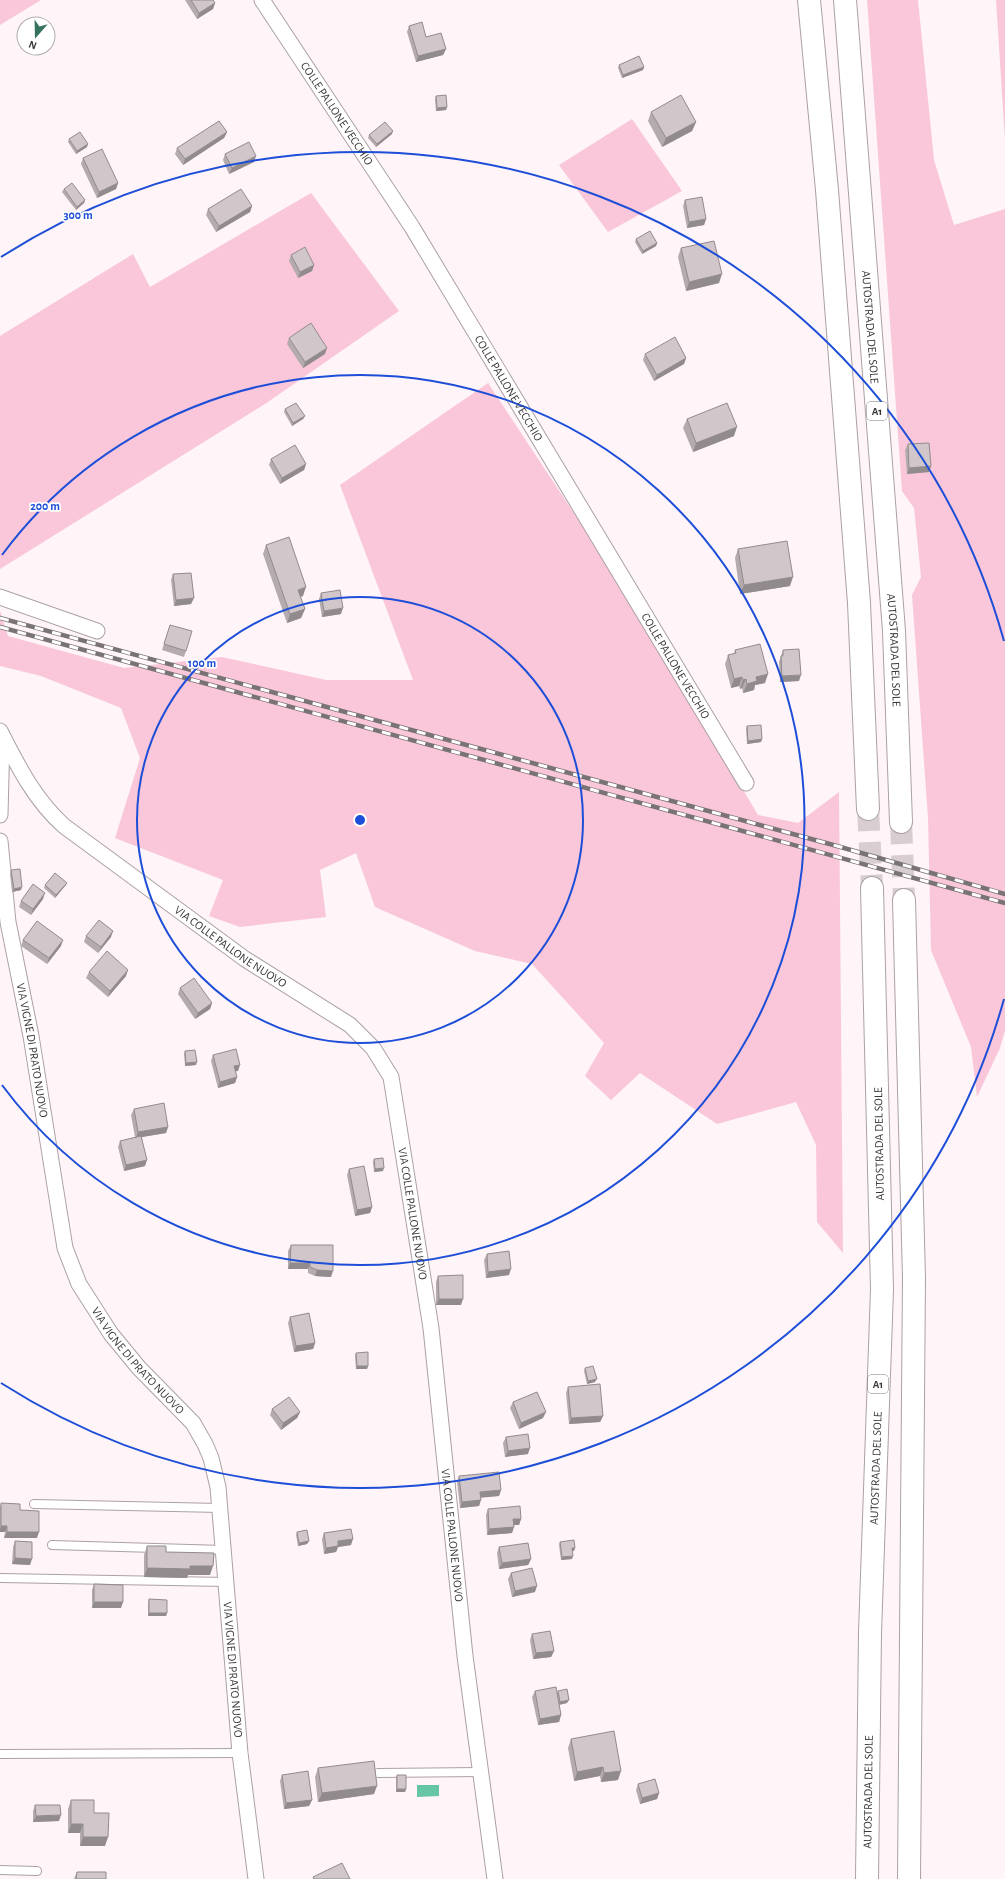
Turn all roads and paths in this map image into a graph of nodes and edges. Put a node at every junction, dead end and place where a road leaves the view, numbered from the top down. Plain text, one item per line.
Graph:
1 (262, 0) edge
2 (809, 0) edge
3 (845, 0) edge
4 (0, 597) edge
5 (97, 631) dead end
6 (1, 733) edge
7 (746, 783) dead end
8 (868, 809) tunnel mouth
9 (0, 815) edge
10 (901, 822) tunnel mouth
11 (0, 841) edge
12 (872, 888) tunnel mouth
13 (904, 900) tunnel mouth
14 (34, 1504) dead end
15 (220, 1508) junction
16 (52, 1545) dead end
17 (224, 1550) junction
18 (0, 1578) edge
19 (227, 1582) junction
20 (0, 1754) edge
21 (240, 1754) junction
22 (480, 1772) junction
23 (378, 1773) dead end
24 (0, 1870) edge
25 (36, 1871) dead end
26 (256, 1879) edge
27 (494, 1879) edge
28 (867, 1879) edge
29 (909, 1879) edge

1 - 7 street, COLLE PALLONE VECCHIO
2 - 8 highway
3 - 10 highway, AUTOSTRADA DEL SOLE / A1
4 - 5 street
6 - 9 street
6 - 22 street, VIA COLLE PALLONE NUOVO
11 - 15 street, VIA VIGNE DI PRATO NUOVO
12 - 28 highway, AUTOSTRADA DEL SOLE / A1
13 - 29 highway
14 - 15 lane
15 - 17 street, VIA VIGNE DI PRATO NUOVO
16 - 17 lane
17 - 19 street, VIA VIGNE DI PRATO NUOVO
18 - 19 lane
19 - 21 street, VIA VIGNE DI PRATO NUOVO
20 - 21 lane
21 - 26 street, VIA VIGNE DI PRATO NUOVO
22 - 23 lane
22 - 27 street, VIA COLLE PALLONE NUOVO
24 - 25 lane

